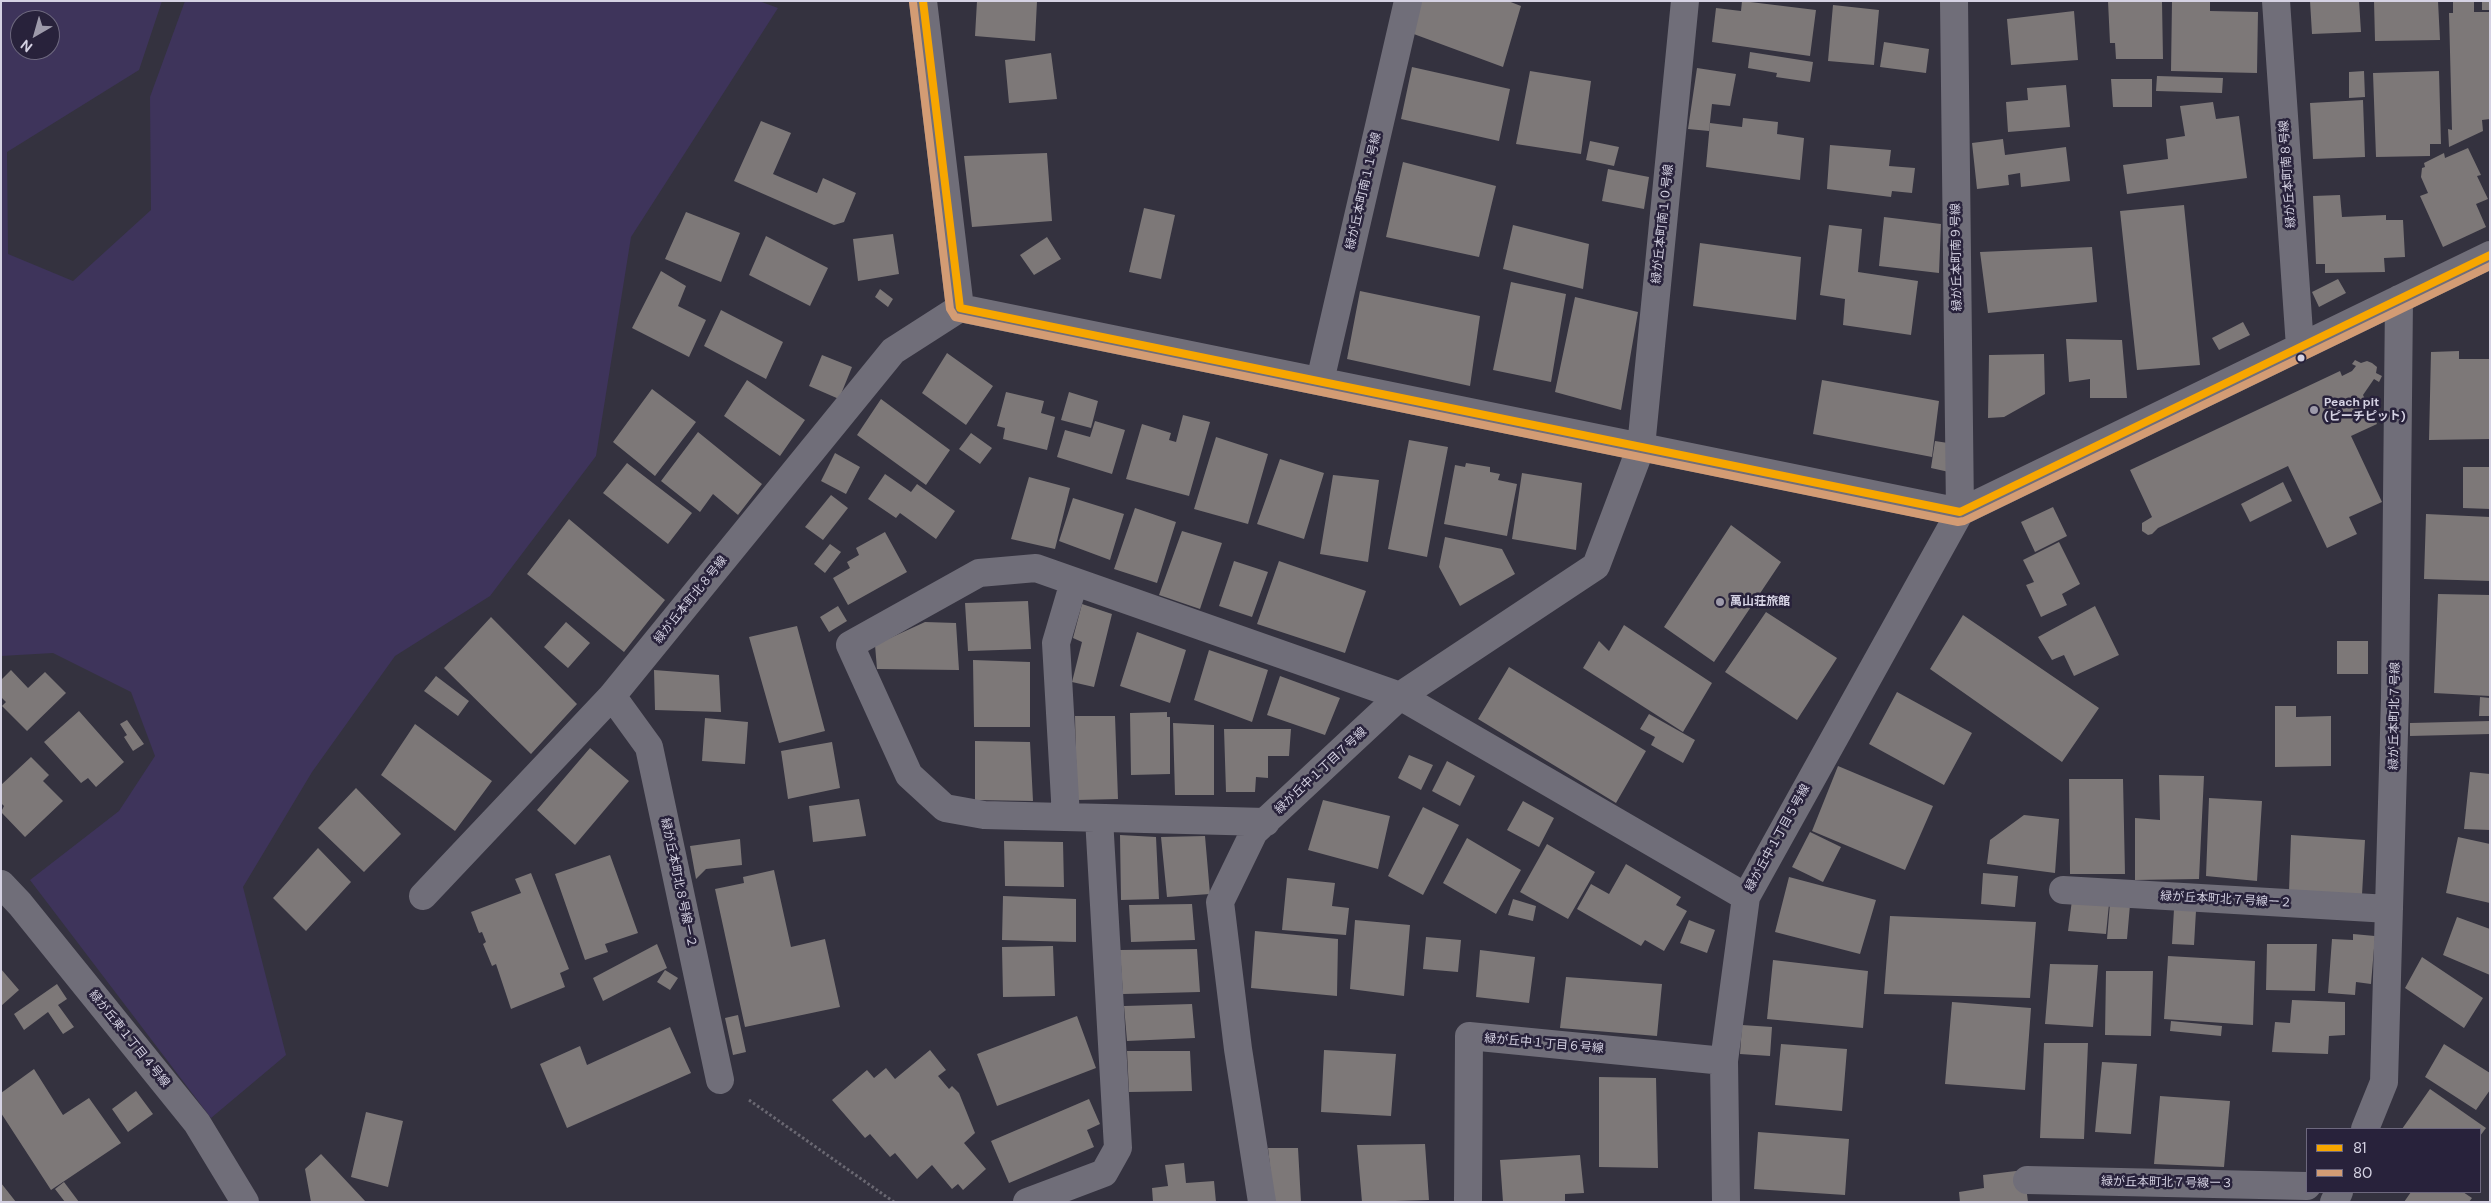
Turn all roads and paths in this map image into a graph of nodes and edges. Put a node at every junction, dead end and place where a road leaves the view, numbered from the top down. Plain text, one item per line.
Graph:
1 (923, 1) edge
2 (1408, 1) edge
3 (1685, 1) edge
4 (1954, 1) edge
5 (2276, 1) edge
6 (2490, 255) edge
7 (2399, 299) junction
8 (960, 308) junction
9 (2300, 347) junction
10 (1320, 381) junction
11 (1641, 447) junction
12 (1960, 512) junction
13 (1074, 582) junction
14 (612, 696) junction
15 (1400, 696) junction
16 (1066, 817) junction
17 (1099, 818) junction
18 (1266, 822) junction
19 (1, 884) edge
20 (2063, 890) dead end
21 (423, 896) dead end
22 (1746, 897) junction
23 (2389, 909) junction
24 (1724, 1061) junction
25 (720, 1080) joint
26 (2365, 1128) edge
27 (2027, 1180) dead end
28 (2306, 1186) edge
29 (245, 1202) edge
30 (894, 1202) edge
31 (1027, 1202) edge
32 (1262, 1202) edge
33 (1468, 1202) edge
34 (1726, 1202) edge

1 - 8 street
2 - 10 street, 緑が丘本町南１１号線
3 - 11 street, 緑が丘本町南１０号線
4 - 12 street, 緑が丘本町南９号線
5 - 9 street, 緑が丘本町南８号線
6 - 7 street
7 - 9 street
7 - 23 street, 緑が丘本町北７号線
8 - 10 street
8 - 14 street, 緑が丘本町北８号線
9 - 12 street
10 - 11 street
11 - 12 street
11 - 15 street, 緑が丘中１丁目７号線
12 - 22 street, 緑が丘中１丁目５号線
13 - 15 street
13 - 16 street
13 - 16 street
14 - 21 street, 緑が丘本町北８号線
14 - 25 street, 緑が丘本町北８号線ー２
15 - 18 street, 緑が丘中１丁目７号線
15 - 22 street
16 - 17 street
17 - 18 street
17 - 31 street
18 - 32 street, 緑が丘中１丁目７号線
19 - 29 street, 緑が丘東１丁目４号線
20 - 23 street, 緑が丘本町北７号線ー２
22 - 24 street, 緑が丘中１丁目５号線
23 - 26 street, 緑が丘本町北７号線
24 - 33 street, 緑が丘中１丁目６号線
24 - 34 street, 緑が丘中１丁目５号線
25 - 30 path
27 - 28 street, 緑が丘本町北７号線ー３

